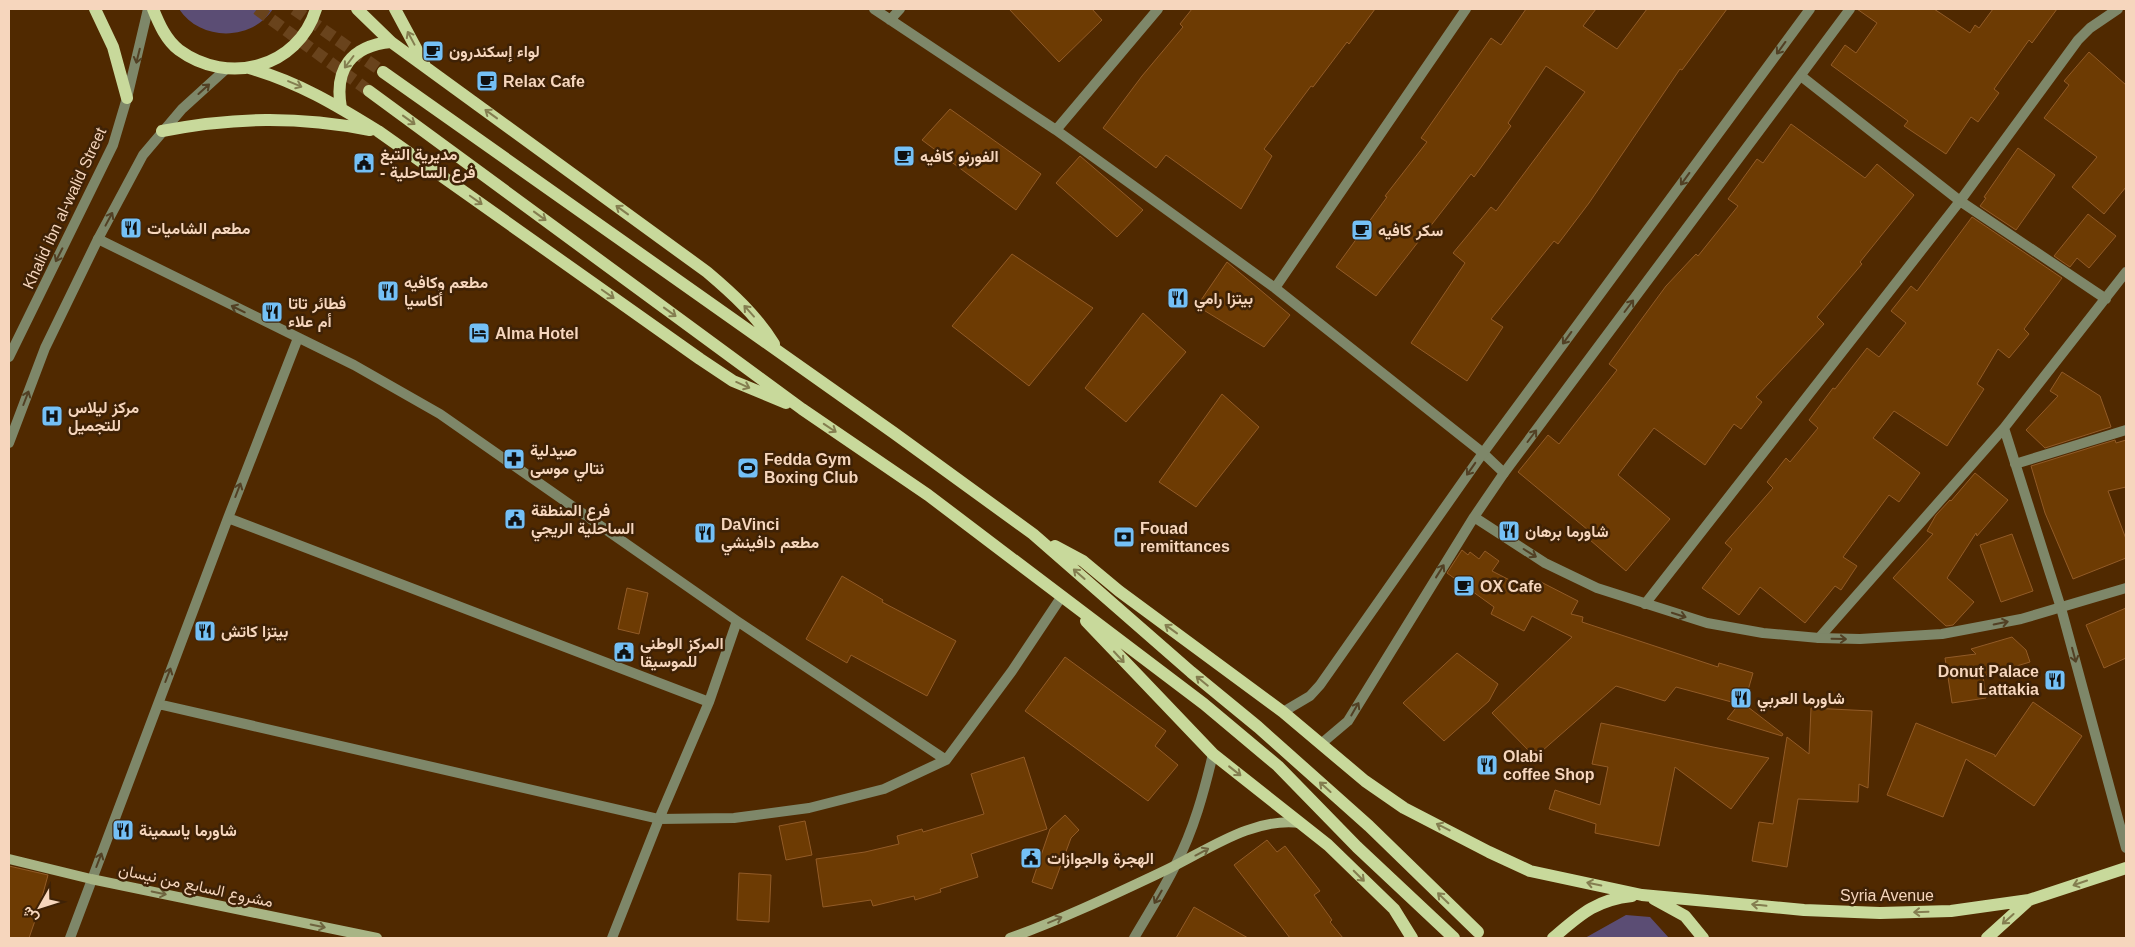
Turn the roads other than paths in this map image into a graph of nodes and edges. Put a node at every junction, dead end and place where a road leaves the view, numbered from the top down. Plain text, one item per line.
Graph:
1 (95, 9) edge
2 (148, 9) edge
3 (152, 9) edge
4 (316, 9) edge
5 (357, 9) edge
6 (395, 9) edge
7 (874, 9) edge
8 (900, 9) edge
9 (1158, 9) edge
10 (1466, 9) edge
11 (1810, 9) edge
12 (1850, 9) edge
13 (2118, 9) edge
14 (890, 20) junction
15 (391, 42) junction
16 (249, 68) junction
17 (426, 68) junction
18 (226, 69) junction
19 (383, 72) tunnel mouth
20 (1801, 76) junction
21 (369, 91) tunnel mouth
22 (127, 98) junction
23 (341, 108) junction
24 (1056, 130) junction
25 (162, 131) junction
26 (378, 132) junction
27 (1960, 201) junction
28 (98, 239) junction
29 (2126, 272) edge
30 (1275, 288) junction
31 (2106, 299) junction
32 (298, 338) junction
33 (12, 342) edge
34 (778, 350) junction
35 (9, 358) edge
36 (802, 409) junction
37 (2004, 428) junction
38 (2126, 430) edge
39 (9, 443) edge
40 (1483, 453) junction
41 (2015, 464) junction
42 (1504, 473) junction
43 (228, 518) junction
44 (1474, 518) junction
45 (1033, 534) junction
46 (2126, 588) edge
47 (1062, 596) junction
48 (1645, 604) junction
49 (2061, 608) junction
50 (737, 621) junction
51 (1819, 638) junction
52 (709, 702) junction
53 (158, 704) junction
54 (1283, 712) junction
55 (1322, 744) junction
56 (1214, 754) junction
57 (946, 760) junction
58 (659, 819) junction
59 (1300, 823) junction
60 (2126, 848) edge
61 (9, 859) edge
62 (1176, 865) junction
63 (2126, 868) edge
64 (91, 879) junction
65 (1642, 894) junction
66 (2029, 900) junction
67 (1478, 932) dead end
68 (355, 936) edge
69 (1025, 936) edge
70 (70, 938) edge
71 (377, 938) edge
72 (612, 938) edge
73 (1010, 938) edge
74 (1134, 938) edge
75 (1412, 938) edge
76 (1454, 938) edge
77 (1553, 938) edge
78 (1703, 938) edge
79 (1987, 938) edge

1 - 22 main road
2 -> 22 street, Khalid ibn al-walid Street
3 - 18 main road
4 - 16 main road
5 - 15 main road
17 -> 6 main road
7 - 14 street
8 - 14 street
9 - 24 street
10 - 30 street
11 -> 40 street
12 - 20 street
13 - 27 street
14 - 24 street
15 - 17 main road
15 -> 23 main road
16 - 18 main road
16 -> 23 main road
34 -> 17 main road
25 -> 18 street
19 - 34 main road
20 - 27 street
42 -> 20 street
21 -> 36 main road
22 -> 33 street, Khalid ibn al-walid Street
23 - 26 main road
24 - 30 street
25 - 26 main road
28 -> 25 street
26 -> 36 main road
27 - 31 street
27 - 48 street
32 -> 28 street
39 -> 28 street
29 - 31 street
30 - 40 street
31 - 37 street
43 -> 32 street
32 - 50 street
33 - 35 street, Khalid ibn al-walid Street
34 - 45 main road
36 -> 47 main road
37 - 41 street
37 - 51 street
38 - 41 street
40 - 42 street
40 -> 54 street
41 - 49 street
42 - 44 street
43 - 52 street
53 -> 43 street
44 -> 48 street
55 -> 44 street
54 -> 45 main road
67 -> 45 main road
46 - 49 street
47 -> 56 main road
47 - 57 street
47 - 76 main road
48 -> 51 street
51 -> 49 street
49 -> 60 street
50 - 52 street
50 - 57 street
52 - 58 street
53 - 58 street
64 -> 53 street
54 - 55 main road
65 -> 55 main road
56 -> 59 main road
56 - 62 street
57 - 58 street
58 - 72 street
62 -> 59 main road
59 -> 75 main road
61 - 64 main road, مشروع السابع من نيسان
69 -> 62 main road
62 -> 74 street
63 -> 66 main road, Syria Avenue
64 -> 68 main road, مشروع السابع من نيسان
64 - 70 street
66 -> 65 main road, Syria Avenue
65 - 77 main road
65 - 78 main road
66 -> 79 main road
68 - 71 main road, مشروع السابع من نيسان
69 - 73 main road

